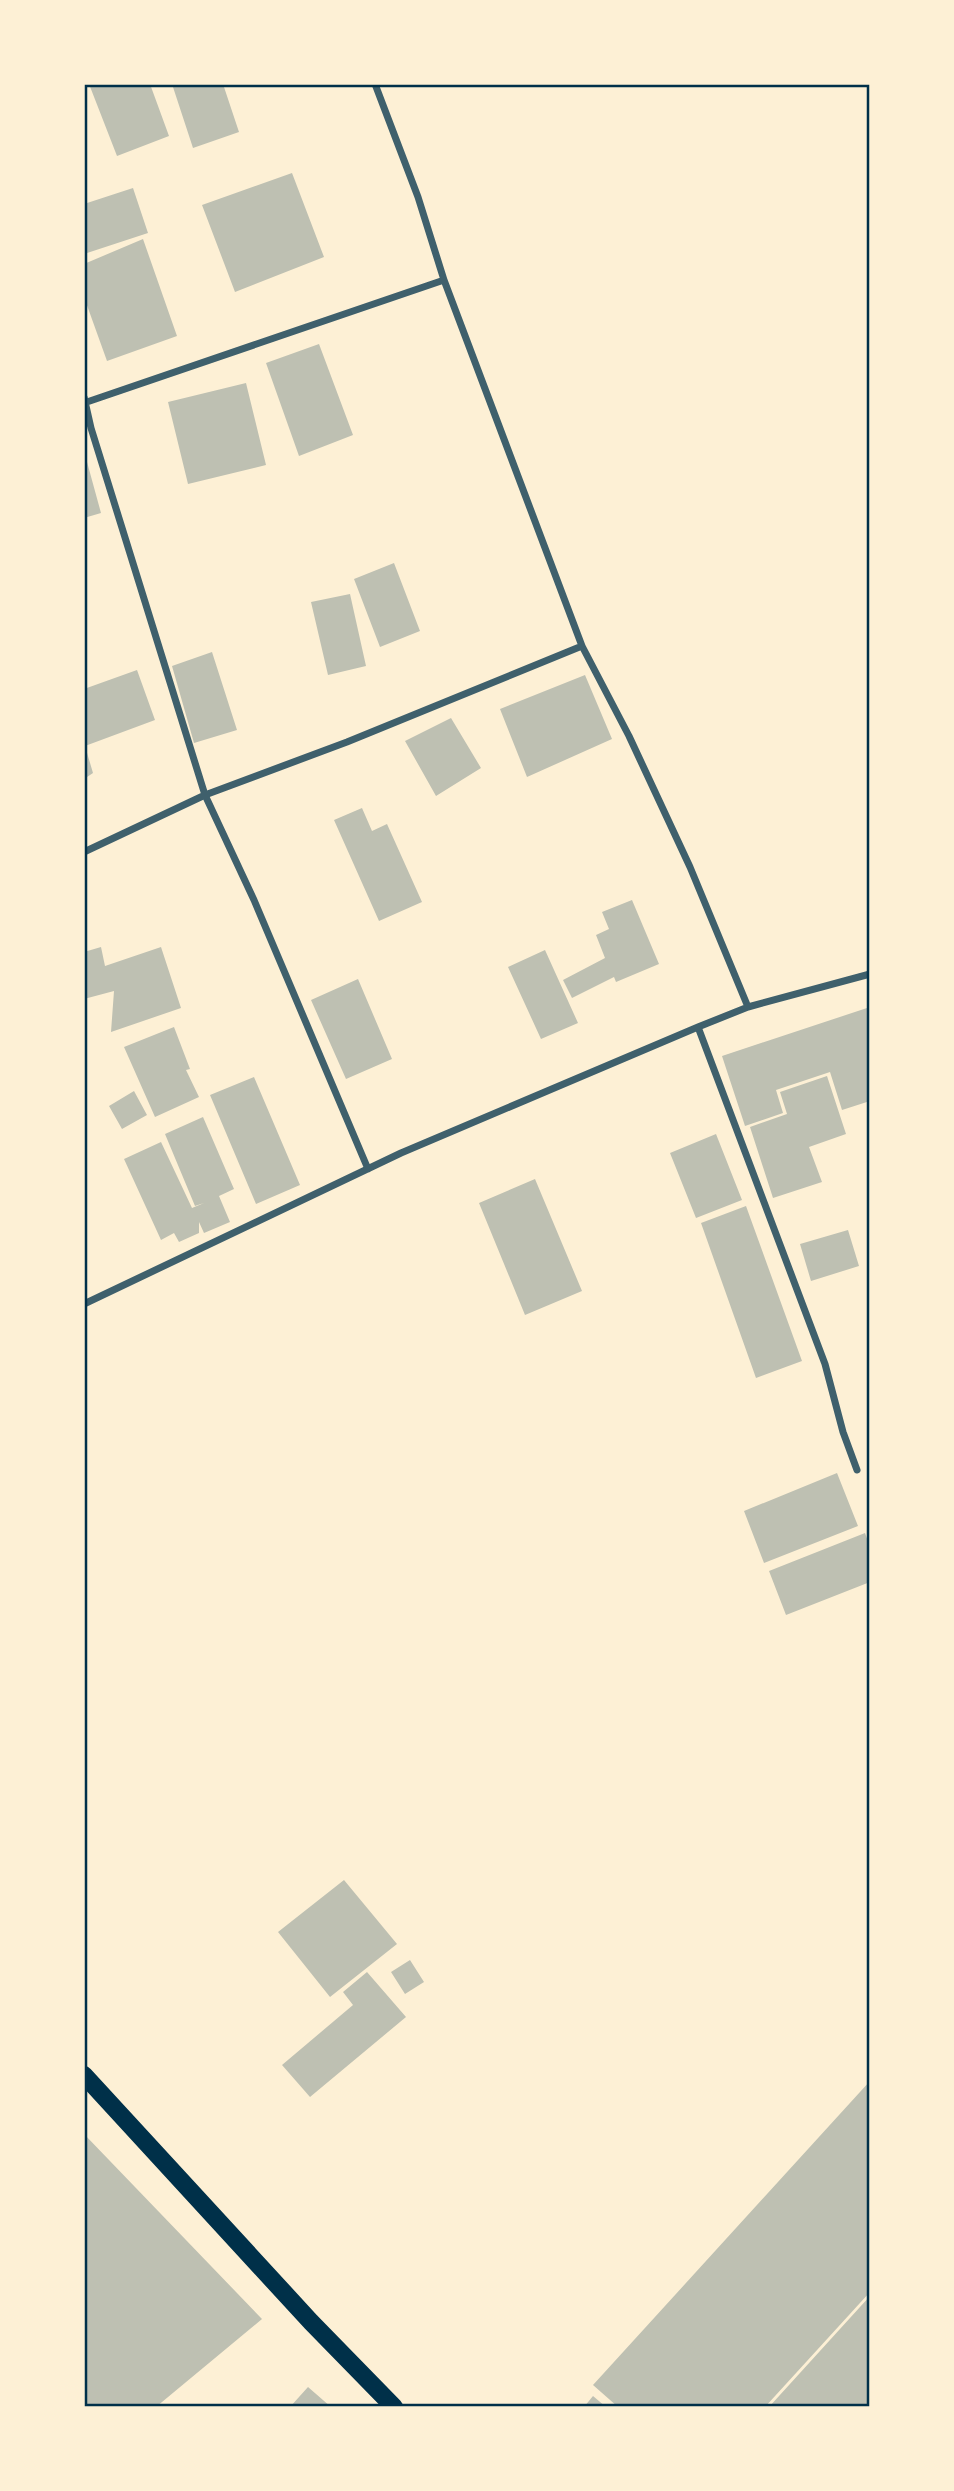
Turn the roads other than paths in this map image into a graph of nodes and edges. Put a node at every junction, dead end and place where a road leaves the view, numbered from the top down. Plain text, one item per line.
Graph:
1 (375, 84) edge
2 (444, 280) junction
3 (85, 401) edge
4 (582, 646) junction
5 (205, 795) junction
6 (84, 852) edge
7 (870, 974) edge
8 (748, 1007) junction
9 (698, 1027) junction
10 (368, 1169) junction
11 (84, 1304) edge
12 (857, 1470) dead end
13 (84, 2075) edge
14 (394, 2407) edge

1 - 2 street
2 - 3 street
2 - 4 street
3 - 5 street
4 - 5 street
4 - 8 street
5 - 6 street
5 - 10 street
7 - 8 street
8 - 9 street
9 - 10 street
9 - 12 street
10 - 11 street
13 - 14 main road

